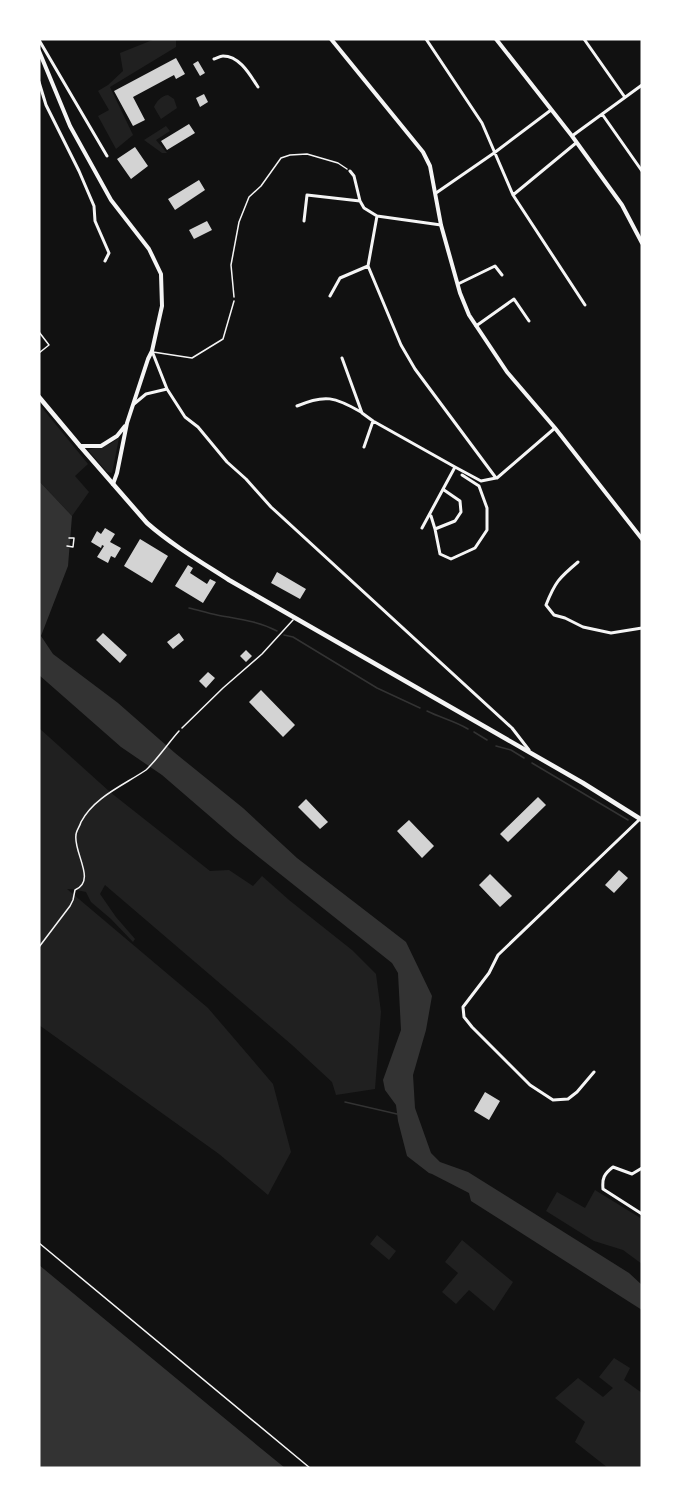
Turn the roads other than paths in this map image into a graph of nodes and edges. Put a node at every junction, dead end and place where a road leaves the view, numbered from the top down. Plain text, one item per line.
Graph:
1 (331, 39) edge
2 (426, 39) edge
3 (496, 39) edge
4 (584, 39) edge
5 (39, 40) edge
6 (39, 51) edge
7 (214, 59) dead end
8 (39, 82) edge
9 (642, 85) edge
10 (258, 87) dead end
11 (625, 97) junction
12 (552, 110) junction
13 (602, 114) junction
14 (572, 136) junction
15 (576, 142) junction
16 (494, 153) junction
17 (106, 156) dead end
18 (350, 171) road end
19 (642, 171) edge
20 (435, 193) junction
21 (513, 195) junction
22 (360, 201) junction
23 (377, 216) junction
24 (304, 220) dead end
25 (441, 225) junction
26 (642, 243) edge
27 (105, 261) dead end
28 (368, 266) junction
29 (502, 275) dead end
30 (458, 284) junction
31 (330, 296) dead end
32 (234, 301) road end
33 (585, 305) dead end
34 (529, 321) dead end
35 (477, 326) junction
36 (152, 351) junction
37 (342, 358) dead end
38 (167, 389) junction
39 (39, 397) edge
40 (134, 404) junction
41 (297, 406) dead end
42 (362, 412) junction
43 (373, 421) junction
44 (127, 423) junction
45 (555, 428) junction
46 (80, 447) junction
47 (364, 447) dead end
48 (455, 467) junction
49 (462, 475) dead end
50 (496, 478) junction
51 (113, 484) junction
52 (444, 490) junction
53 (430, 515) junction
54 (422, 528) dead end
55 (435, 529) junction
56 (642, 539) edge
57 (578, 562) dead end
58 (296, 617) junction
59 (642, 628) edge
60 (182, 728) road end
61 (531, 753) junction
62 (641, 820) edge
63 (594, 1072) dead end
64 (642, 1168) edge
65 (642, 1214) edge
66 (39, 1243) edge
67 (310, 1468) edge

1 - 20 street
2 - 16 street
3 - 12 street
4 - 11 street
5 - 17 street
6 - 36 street
7 - 10 street
8 - 27 street
9 - 11 street
11 - 13 street
12 - 14 street
12 - 16 street
13 - 14 street
13 - 19 street
14 - 15 street
15 - 21 street
15 - 26 street
16 - 20 street
16 - 21 street
18 - 22 street
20 - 25 street
21 - 33 street
22 - 23 street
22 - 24 street
23 - 25 street
23 - 28 street
25 - 30 street
28 - 31 street
28 - 50 street
29 - 30 street
30 - 35 street
32 - 36 lane
34 - 35 street
35 - 45 street
36 - 38 street
36 - 40 street
37 - 42 street
38 - 40 street
38 - 61 street
39 - 46 main road
40 - 44 street
41 - 42 street
42 - 43 street
43 - 47 street
43 - 48 street
44 - 46 street
44 - 51 street
45 - 50 street
45 - 56 street
46 - 51 main road
48 - 50 street
48 - 52 street
49 - 55 street
51 - 58 main road
52 - 53 street
52 - 55 street
53 - 54 street
53 - 55 street
57 - 59 street
58 - 60 lane
58 - 61 main road
61 - 62 main road
62 - 63 street
64 - 65 street
66 - 67 lane

